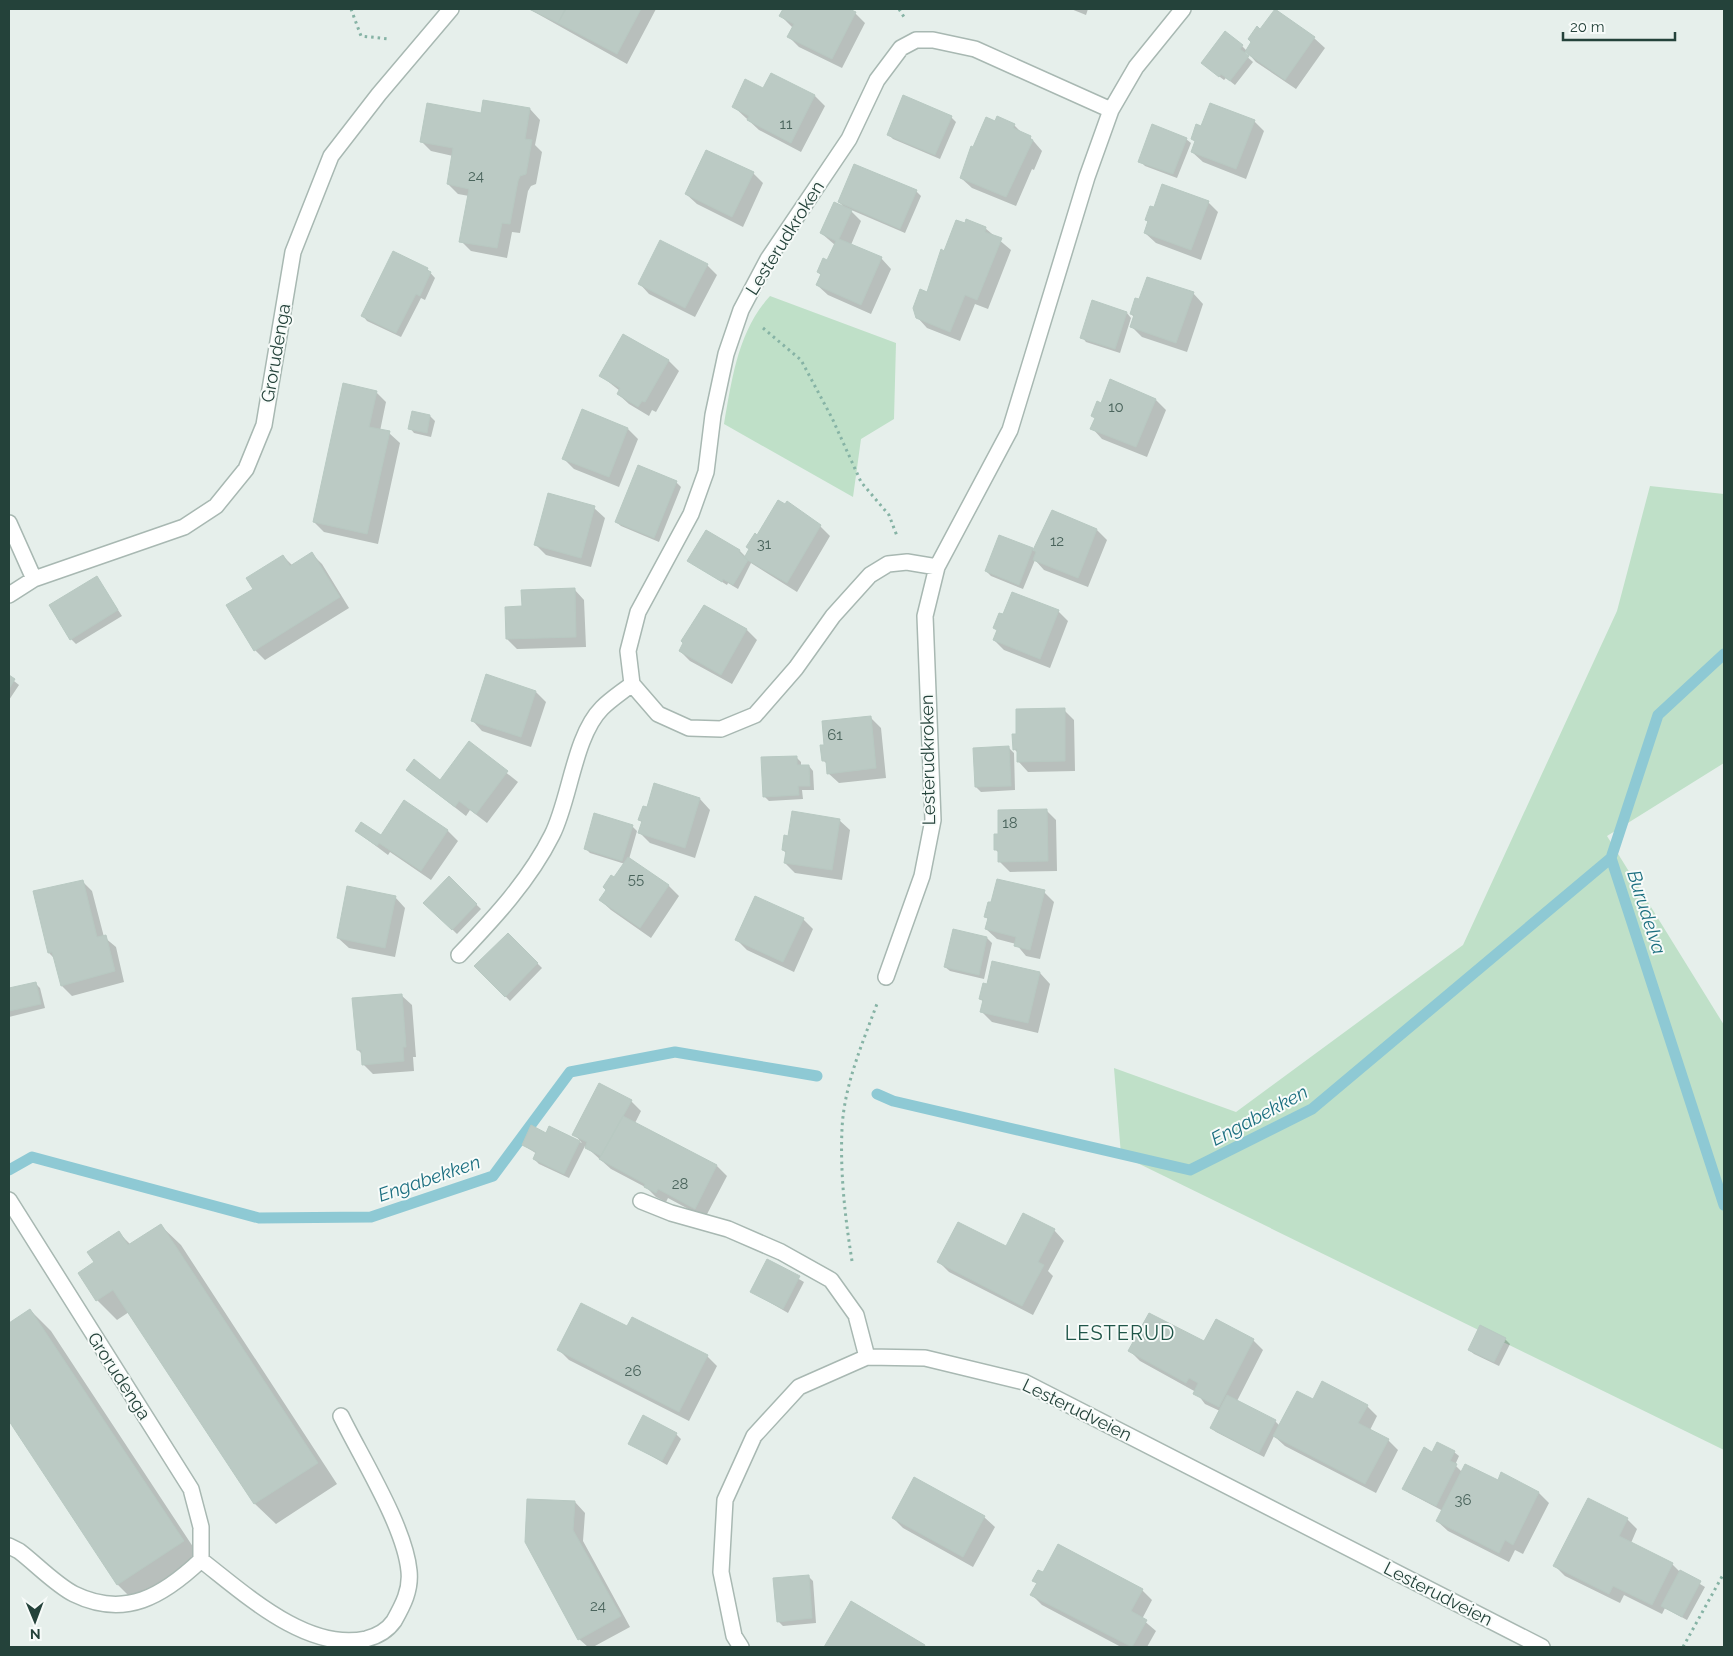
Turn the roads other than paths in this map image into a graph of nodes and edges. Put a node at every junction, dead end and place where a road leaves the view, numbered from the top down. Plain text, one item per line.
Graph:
1 (451, 9) edge
2 (1183, 9) edge
3 (1111, 110) junction
4 (9, 523) edge
5 (936, 567) junction
6 (34, 578) junction
7 (9, 595) edge
8 (632, 684) junction
9 (459, 955) dead end
10 (886, 977) road end
11 (9, 1200) edge
12 (641, 1201) dead end
13 (867, 1357) junction
14 (340, 1416) dead end
15 (9, 1546) edge
16 (201, 1560) junction
17 (740, 1647) edge
18 (1542, 1647) edge

1 - 6 street, Grorudenga
2 - 3 street, Lesterudkroken
3 - 5 street, Lesterudkroken
3 - 8 street, Lesterudkroken
4 - 6 street
5 - 8 street
5 - 10 street, Lesterudkroken
6 - 7 street, Grorudenga
8 - 9 street
11 - 16 street, Grorudenga
12 - 13 street
13 - 17 street, Lesterudveien
13 - 18 street, Lesterudveien
14 - 16 street
15 - 16 street

